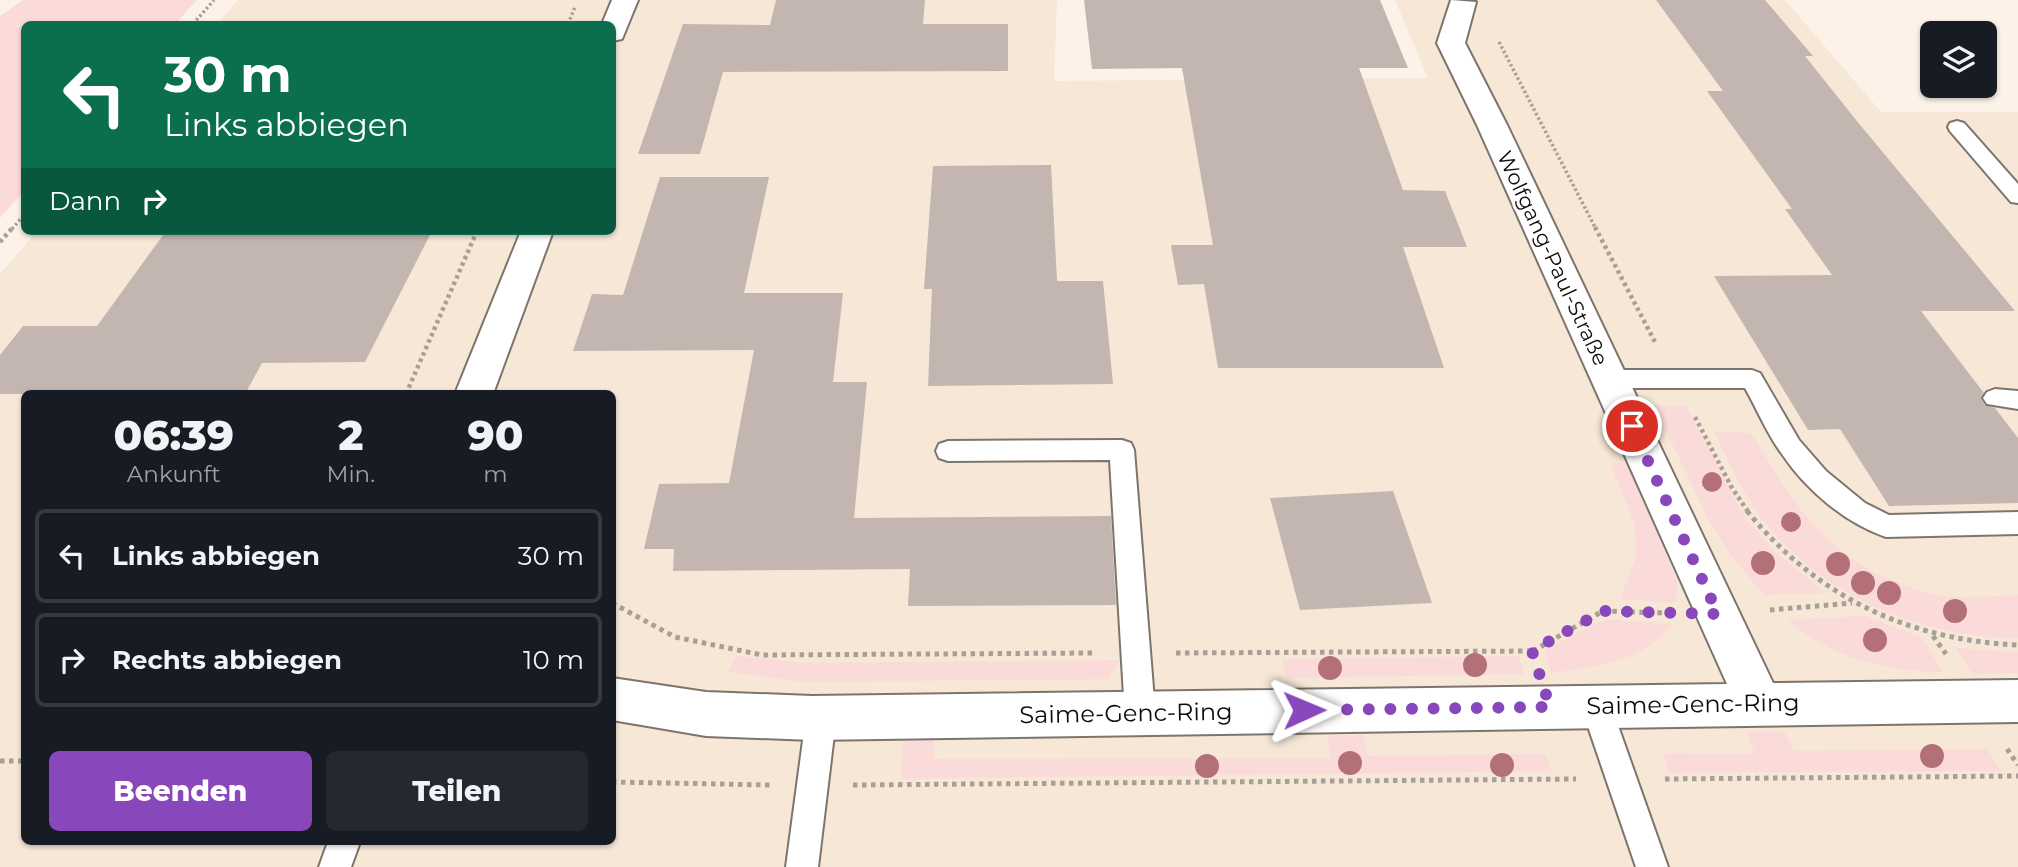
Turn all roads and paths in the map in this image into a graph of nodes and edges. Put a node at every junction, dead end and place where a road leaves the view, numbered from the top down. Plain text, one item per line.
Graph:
1 (214, 0) edge
2 (625, 0) edge
3 (1463, 2) dead end
4 (196, 21) edge
5 (616, 23) edge
6 (1957, 127) dead end
7 (2018, 197) edge
8 (21, 218) edge
9 (475, 235) edge
10 (535, 235) edge
11 (0, 242) edge
12 (1610, 379) junction
13 (408, 390) edge
14 (476, 390) edge
15 (948, 451) dead end
16 (2018, 523) edge
17 (1853, 603) dead end
18 (616, 605) edge
19 (1718, 614) junction
20 (1532, 651) junction
21 (1136, 653) junction
22 (616, 700) edge
23 (2018, 701) edge
24 (1759, 703) junction
25 (1596, 706) junction
26 (1550, 707) junction
27 (1140, 713) junction
28 (821, 718) junction
29 (0, 761) edge
30 (21, 761) edge
31 (2018, 776) edge
32 (1574, 779) junction
33 (1620, 779) junction
34 (616, 782) edge
35 (813, 785) junction
36 (343, 845) edge
37 (335, 867) edge
38 (802, 867) edge
39 (1652, 867) edge

1 - 4 path
2 - 5 street
3 - 12 street, Wolfgang-Paul-Straße
6 - 7 lane
8 - 11 path
9 - 13 path
10 - 14 street
12 - 16 lane
12 - 19 street, Wolfgang-Paul-Straße
15 - 21 lane
17 - 19 path
18 - 21 path
19 - 20 path
19 - 24 street, Wolfgang-Paul-Straße
20 - 21 path
20 - 26 path
21 - 27 lane
22 - 28 street, Saime-Genc-Ring
23 - 24 street, Saime-Genc-Ring
24 - 25 street, Saime-Genc-Ring
25 - 26 street, Saime-Genc-Ring
25 - 33 lane
26 - 27 street, Saime-Genc-Ring
26 - 32 path
27 - 28 street, Saime-Genc-Ring
28 - 35 lane
29 - 30 path
31 - 33 path
32 - 33 path
32 - 35 path
33 - 39 lane
34 - 35 path
35 - 38 lane
36 - 37 lane

